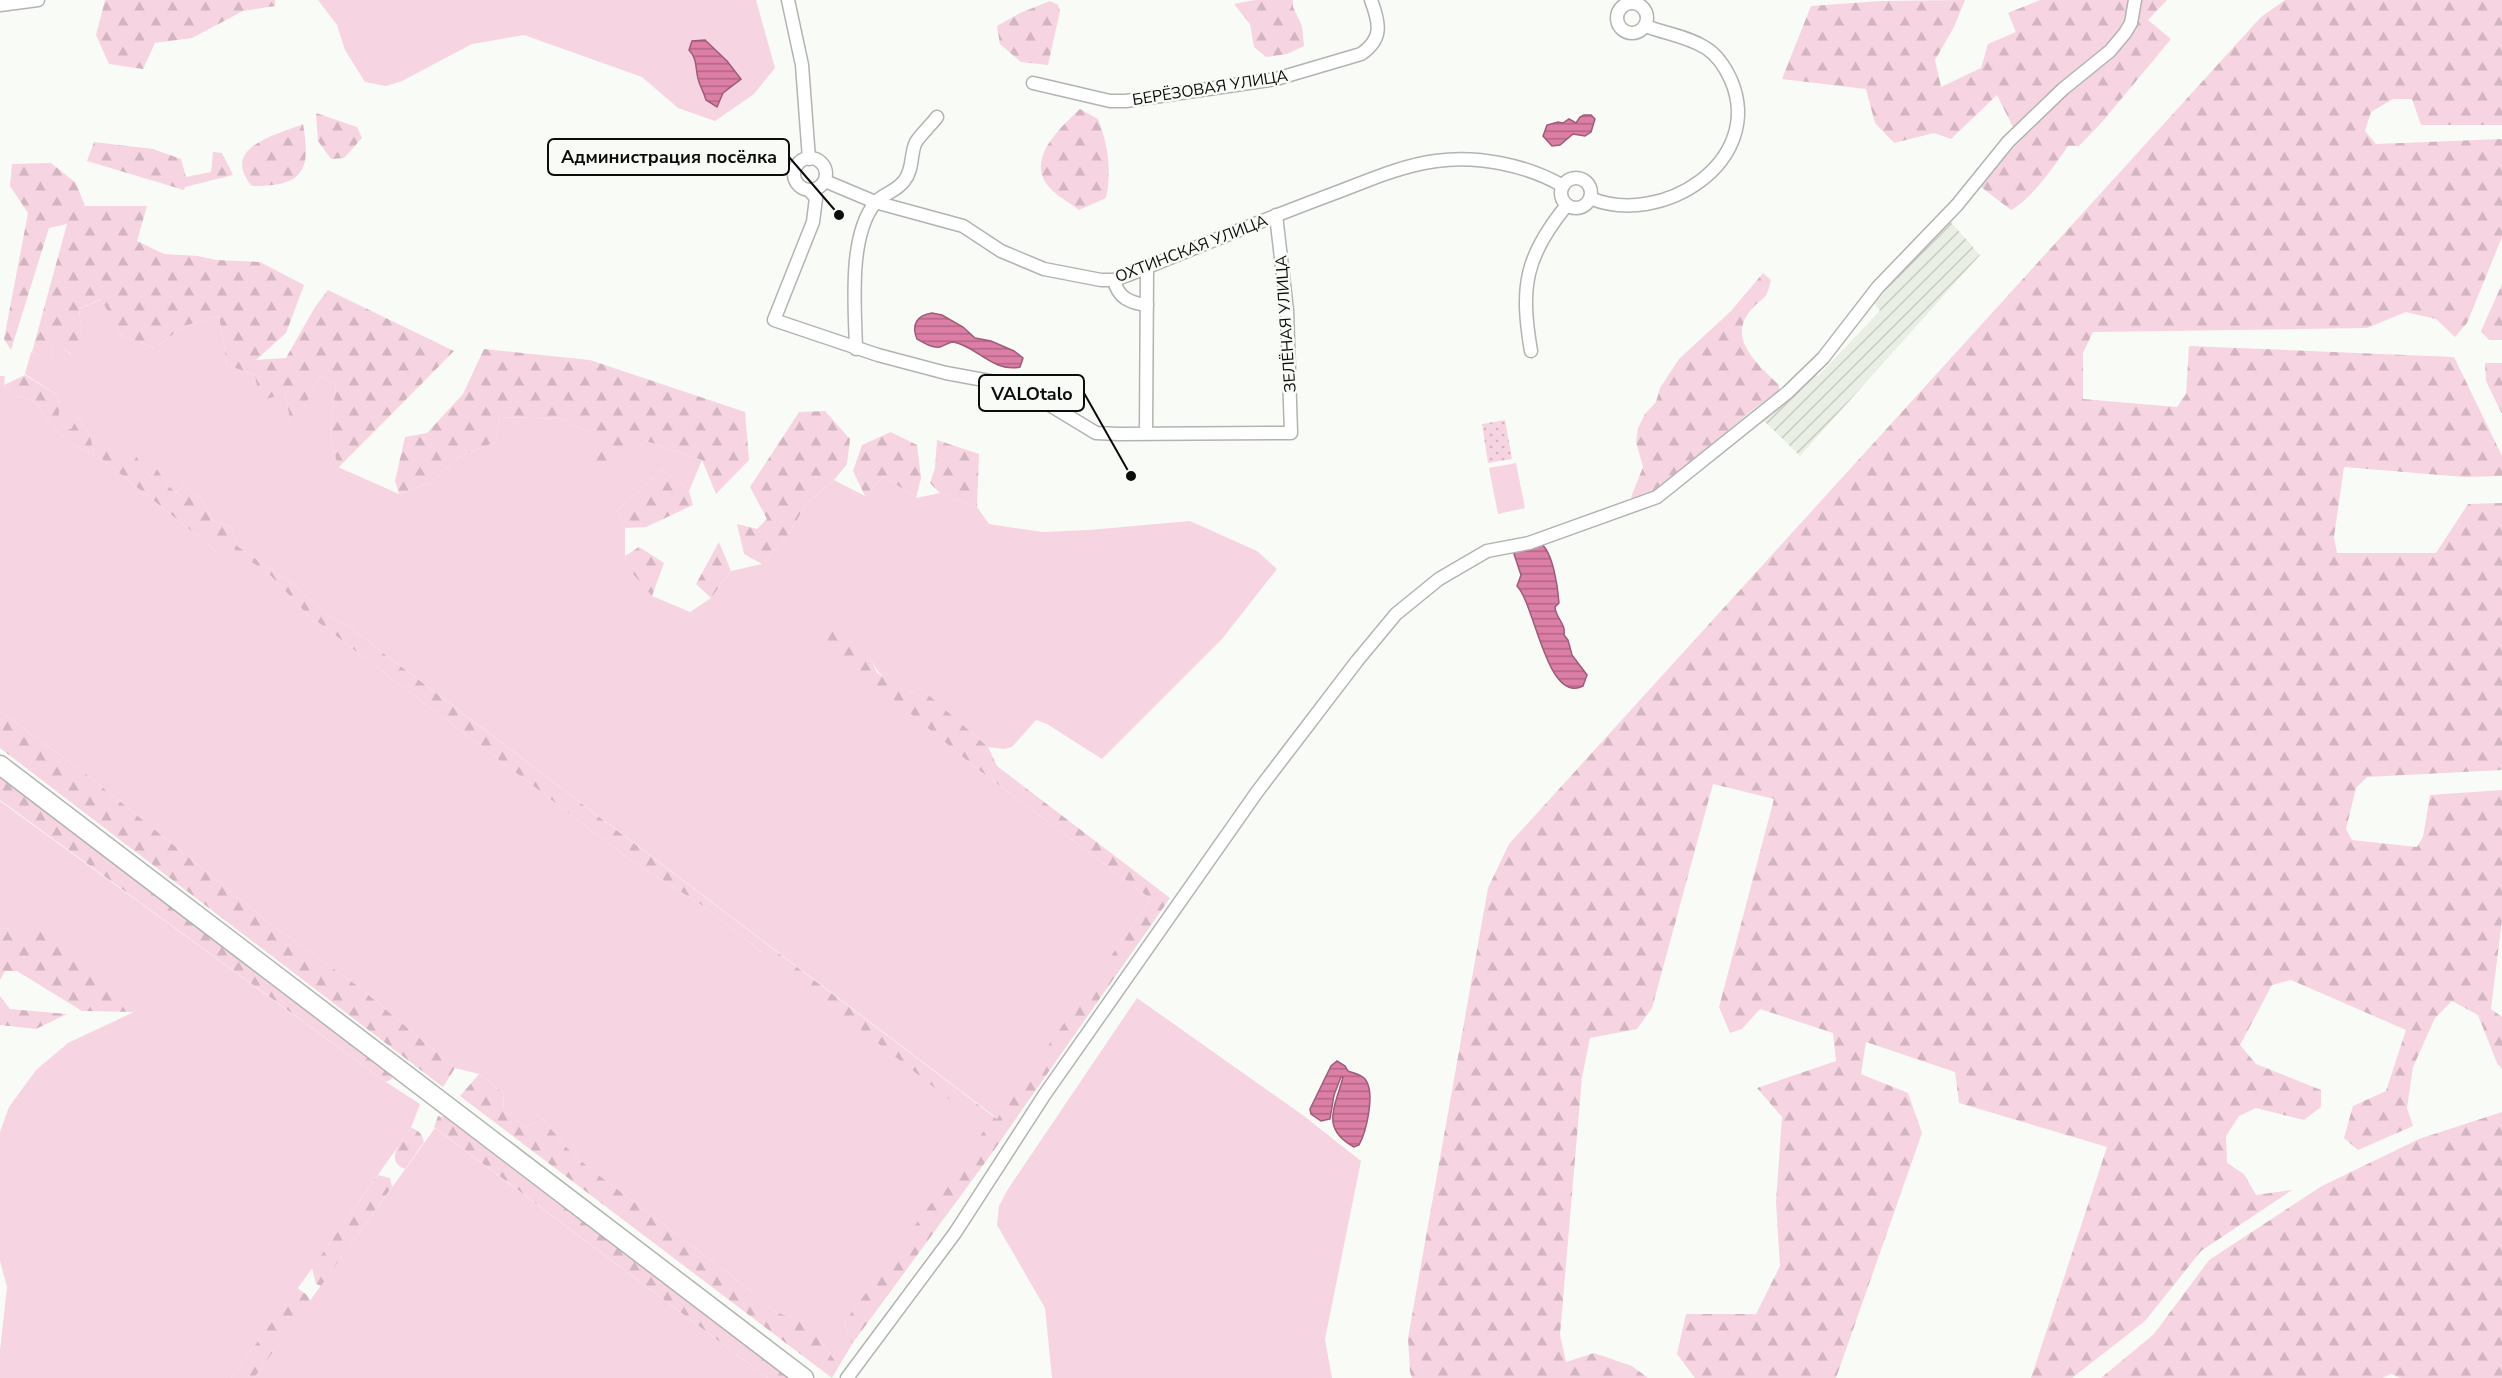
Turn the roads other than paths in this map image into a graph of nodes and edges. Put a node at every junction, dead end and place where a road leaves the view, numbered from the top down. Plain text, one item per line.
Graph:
1 (38, 0) edge
2 (788, 0) edge
3 (1371, 0) edge
4 (2134, 0) edge
5 (0, 5) edge
6 (1646, 26) dead end
7 (1033, 82) dead end
8 (937, 117) dead end
9 (809, 159) junction
10 (825, 181) junction
11 (1563, 186) junction
12 (810, 190) junction
13 (1590, 198) junction
14 (875, 202) junction
15 (1567, 205) junction
16 (1276, 215) junction
17 (1147, 267) junction
18 (1114, 280) junction
19 (1147, 305) junction
20 (856, 349) junction
21 (1531, 351) dead end
22 (1146, 433) junction
23 (0, 765) edge
24 (804, 1378) edge
25 (847, 1378) edge

1 - 5 street
2 - 9 street
3 - 7 street, БЕРЁЗОВАЯ УЛИЦА
4 - 25 street
6 - 13 street
8 - 14 street
9 - 10 street
9 - 12 street
10 - 12 street
10 - 14 street, ОХТИНСКАЯ УЛИЦА
11 - 13 street, ОХТИНСКАЯ УЛИЦА
11 - 15 street
11 - 16 street, ОХТИНСКАЯ УЛИЦА
12 - 20 street
13 - 15 street
14 - 18 street, ОХТИНСКАЯ УЛИЦА
14 - 20 street
15 - 21 street
16 - 17 street, ОХТИНСКАЯ УЛИЦА
16 - 22 street, ЗЕЛЁНАЯ УЛИЦА
17 - 18 street, ОХТИНСКАЯ УЛИЦА
17 - 19 street
18 - 19 street
19 - 22 street
20 - 22 street
23 - 24 street

